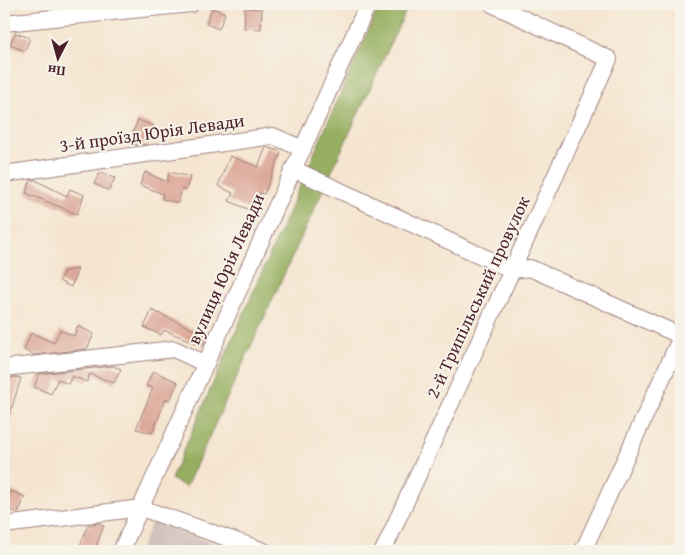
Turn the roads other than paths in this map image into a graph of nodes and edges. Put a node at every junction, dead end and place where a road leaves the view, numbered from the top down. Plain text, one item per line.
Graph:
1 (190, 4) edge
2 (368, 4) edge
3 (492, 4) edge
4 (4, 23) edge
5 (303, 149) junction
6 (293, 169) junction
7 (4, 174) edge
8 (512, 270) junction
9 (681, 337) edge
10 (206, 364) junction
11 (4, 368) edge
12 (141, 508) junction
13 (4, 525) edge
14 (121, 551) edge
15 (264, 551) edge
16 (383, 551) edge
17 (583, 551) edge

1 - 4 street
2 - 5 street, вулиця Юрія Левади
3 - 8 street, 2-й Трипільський провулок
5 - 6 street, вулиця Юрія Левади
5 - 7 street, 3-й проїзд Юрія Левади
6 - 8 street
6 - 10 street, вулиця Юрія Левади
8 - 9 street
8 - 16 street, 2-й Трипільський провулок
9 - 17 street
10 - 11 street
10 - 12 street, вулиця Юрія Левади
12 - 13 street
12 - 14 street, вулиця Юрія Левади
12 - 15 street

